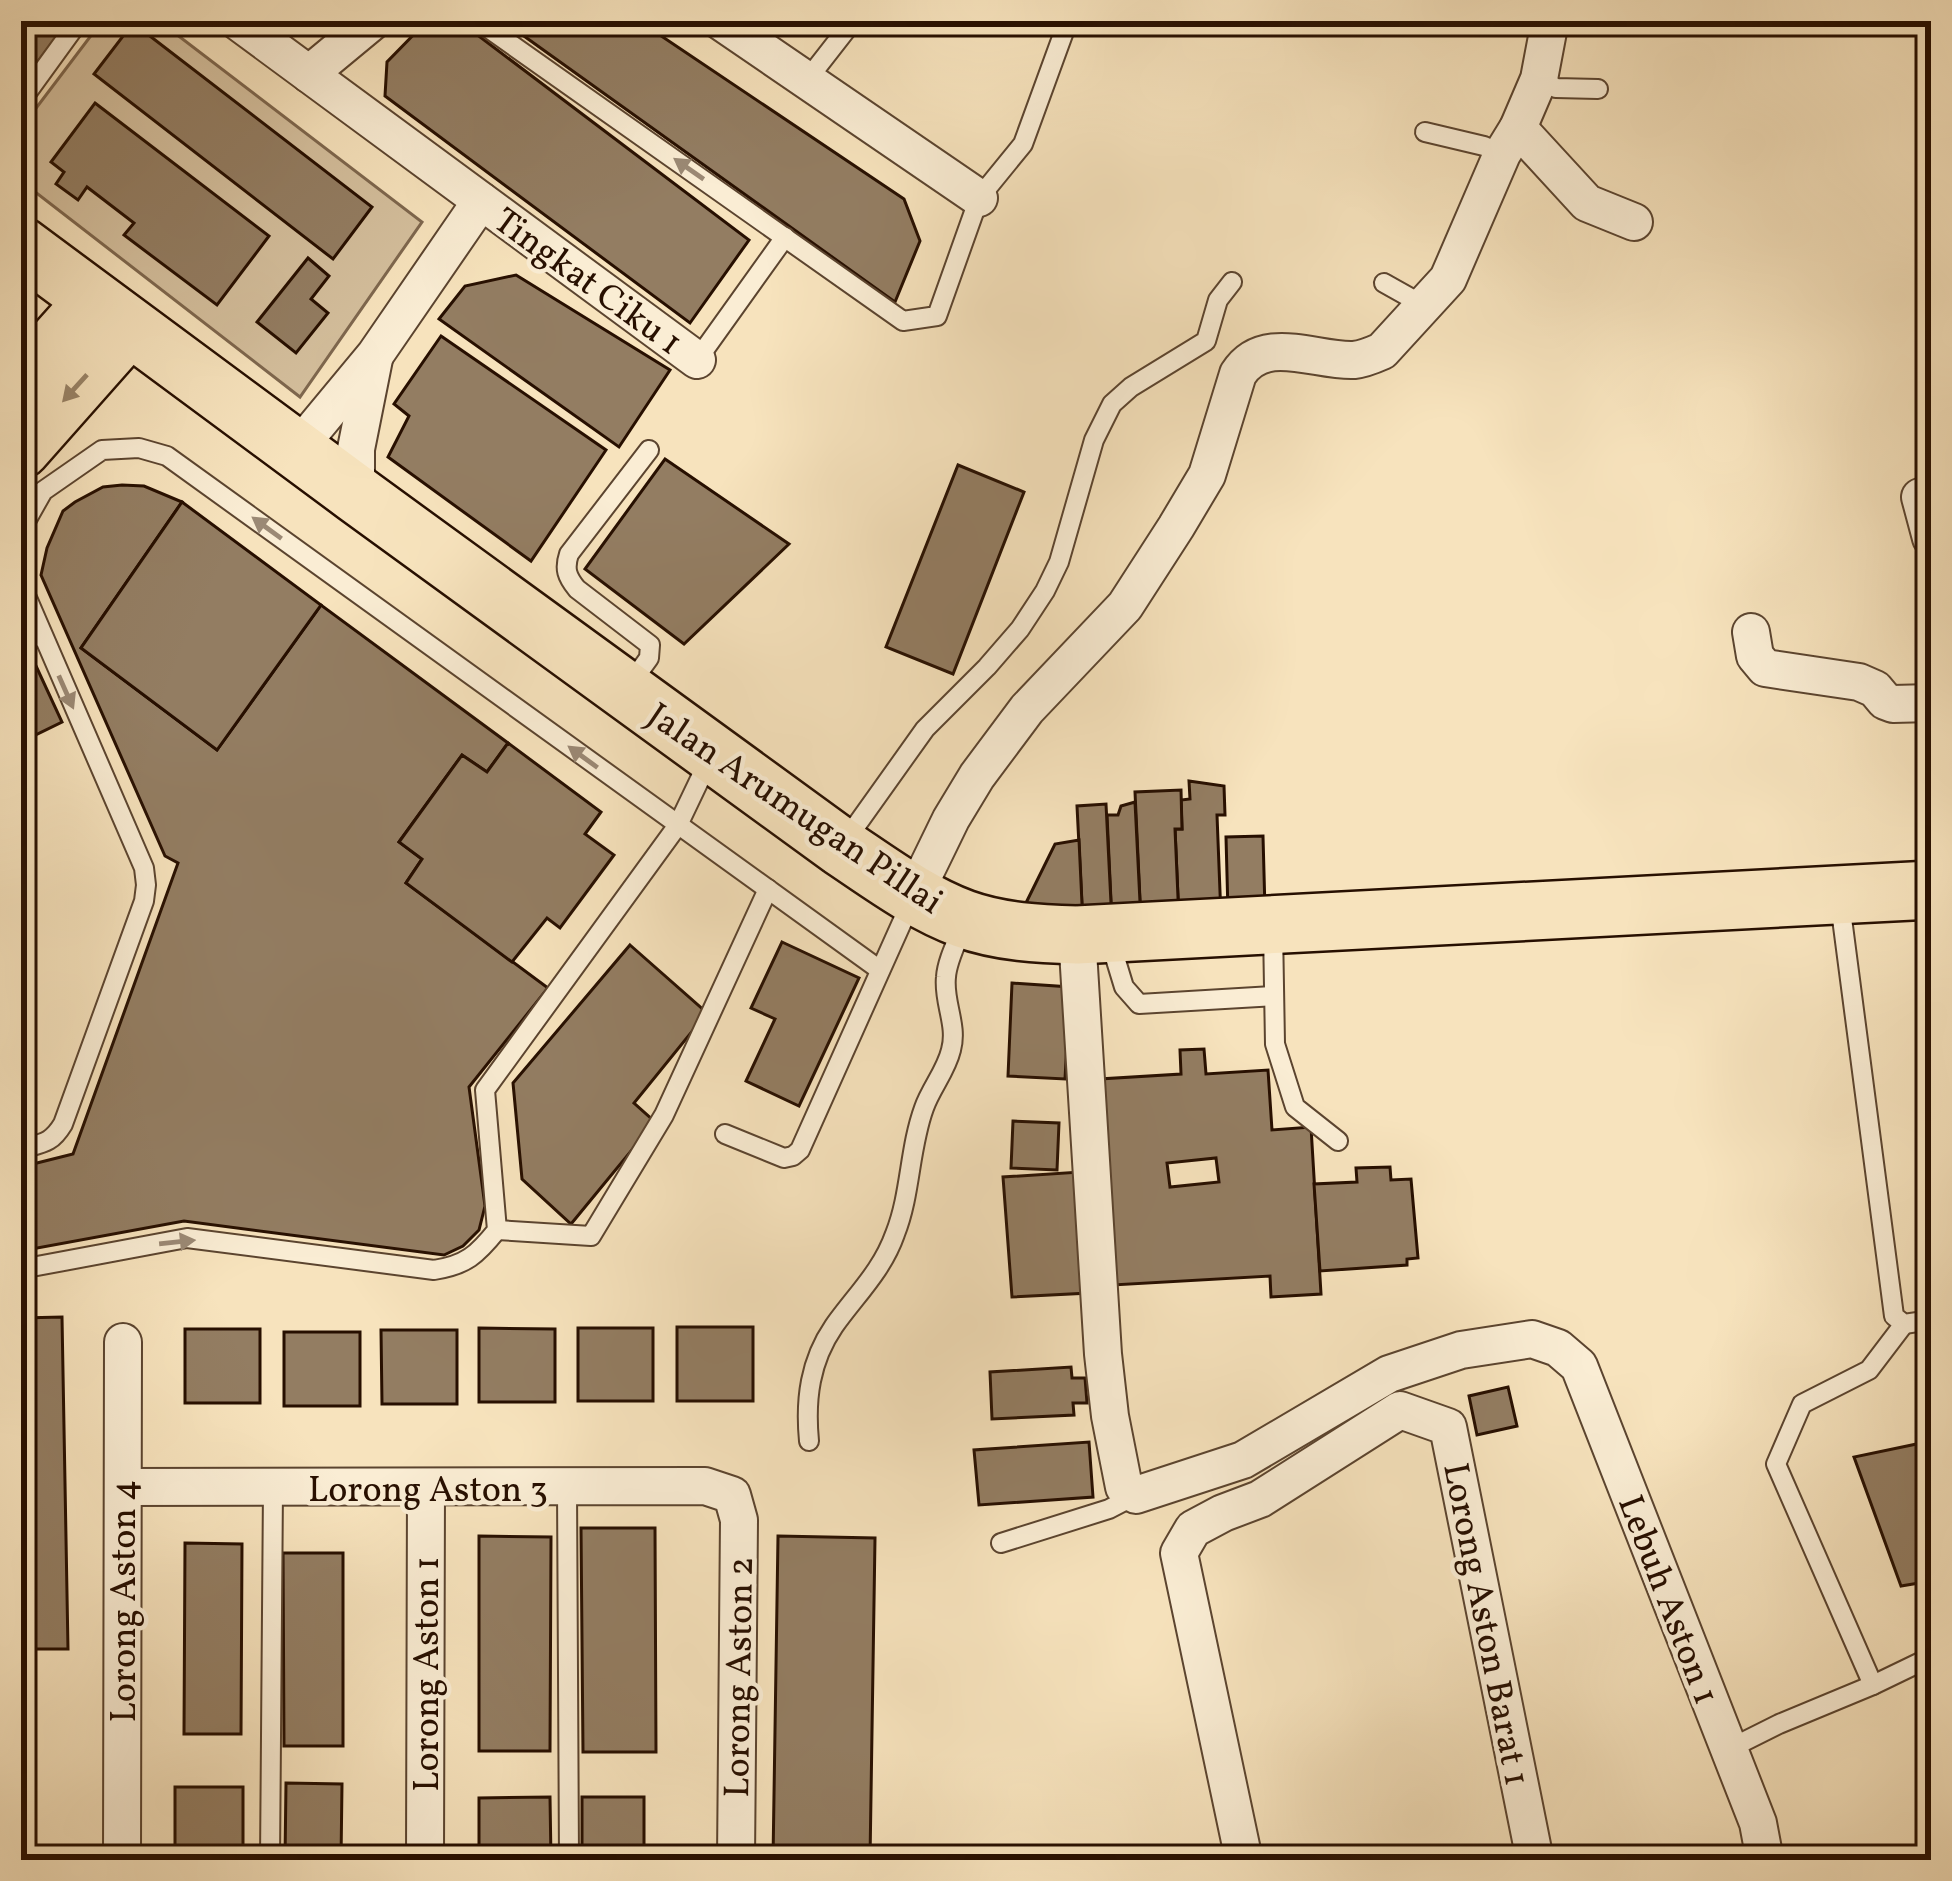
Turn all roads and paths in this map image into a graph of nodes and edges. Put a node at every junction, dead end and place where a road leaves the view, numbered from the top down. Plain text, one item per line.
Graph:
1 (79, 21) edge
2 (237, 21) edge
3 (373, 21) edge
4 (478, 21) edge
5 (720, 21) edge
6 (853, 21) edge
7 (1055, 21) edge
8 (1550, 21) edge
9 (309, 74) junction
10 (1539, 79) junction
11 (807, 80) junction
12 (1598, 89) dead end
13 (21, 100) edge
14 (1425, 132) dead end
15 (1510, 141) junction
16 (979, 198) junction
17 (481, 201) junction
18 (1634, 222) dead end
19 (785, 237) junction
20 (21, 246) edge
21 (1232, 282) dead end
22 (1384, 283) dead end
23 (1425, 306) junction
24 (111, 314) junction
25 (375, 355) junction
26 (697, 360) joint
27 (21, 383) edge
28 (21, 449) edge
29 (297, 449) junction
30 (649, 449) dead end
31 (356, 494) junction
32 (1920, 497) dead end
33 (21, 530) edge
34 (1931, 538) edge
35 (21, 584) edge
36 (39, 630) junction
37 (1751, 632) dead end
38 (21, 651) edge
39 (626, 691) junction
40 (1931, 703) edge
41 (712, 754) junction
42 (678, 825) junction
43 (841, 847) junction
44 (768, 889) junction
45 (1931, 890) edge
46 (1839, 893) junction
47 (914, 895) junction
48 (965, 920) junction
49 (1273, 926) junction
50 (1093, 935) junction
51 (880, 970) junction
52 (1274, 996) junction
53 (63, 1124) junction
54 (83, 1131) dead end
55 (725, 1134) dead end
56 (1338, 1141) dead end
57 (21, 1149) edge
58 (497, 1230) junction
59 (33, 1261) edge
60 (1931, 1320) edge
61 (1904, 1324) junction
62 (123, 1342) dead end
63 (809, 1441) dead end
64 (123, 1487) junction
65 (273, 1488) junction
66 (426, 1488) junction
67 (567, 1488) junction
68 (732, 1495) joint
69 (1136, 1495) junction
70 (1001, 1543) dead end
71 (1931, 1657) edge
72 (1873, 1685) junction
73 (1729, 1749) junction
74 (122, 1860) edge
75 (270, 1860) edge
76 (425, 1860) edge
77 (569, 1860) edge
78 (736, 1860) edge
79 (1244, 1860) edge
80 (1535, 1860) edge
81 (1765, 1860) edge

1 - 13 lane
2 - 9 street, Tingkat Ciku 1
3 - 9 street
19 -> 4 lane
5 - 11 street
6 - 11 lane
7 - 16 lane
8 - 10 street
9 - 17 street, Tingkat Ciku 1
10 - 12 lane
10 - 15 street
11 - 16 street
14 - 15 lane
15 - 18 street
15 - 23 street
16 - 19 lane
17 - 25 street, Tingkat Ciku 1
17 - 26 street, Tingkat Ciku 1
19 - 26 lane
20 - 24 main road, Jalan Arumugan Pillai
21 - 43 lane
22 - 23 lane
23 - 47 street
24 - 27 main road
24 -> 28 main road
24 - 29 main road, Jalan Arumugan Pillai
25 - 29 street, Tingkat Ciku 1
25 - 31 street, Tingkat Ciku 1
29 - 31 main road, Jalan Arumugan Pillai
30 - 39 lane
31 - 39 main road, Jalan Arumugan Pillai
32 - 34 street
42 -> 33 lane
35 - 36 lane
36 - 38 lane
36 -> 53 lane
37 - 40 street
39 - 41 main road, Jalan Arumugan Pillai
41 - 42 lane
41 - 43 main road, Jalan Arumugan Pillai
42 - 44 lane
42 - 58 lane
43 - 47 main road, Jalan Arumugan Pillai
44 - 51 lane
44 - 58 lane
45 - 46 main road, Jalan Arumugan Pillai
46 - 49 main road, Jalan Arumugan Pillai
46 - 61 lane
47 - 48 main road, Jalan Arumugan Pillai
47 - 51 lane
48 - 50 main road, Jalan Arumugan Pillai
48 - 63 lane
49 - 50 main road, Jalan Arumugan Pillai
49 - 52 lane
50 - 52 lane
50 - 69 street
51 - 55 lane
52 - 56 lane
53 - 54 lane
53 - 57 lane
59 -> 58 lane
60 - 61 lane
61 - 72 lane
62 - 64 street, Lorong Aston 4
64 - 65 street, Lorong Aston 3
64 - 74 street, Lorong Aston 4
65 - 66 street, Lorong Aston 3
65 - 75 lane
66 - 67 street, Lorong Aston 3
66 - 76 street, Lorong Aston 1
67 - 68 street, Lorong Aston 3
67 - 77 lane
68 - 78 street, Lorong Aston 2
69 - 70 lane
69 - 73 street, Lebuh Aston 1
71 - 72 lane
72 - 73 lane
73 - 81 street, Lebuh Aston 1
79 - 80 street, Lorong Aston Barat 1

